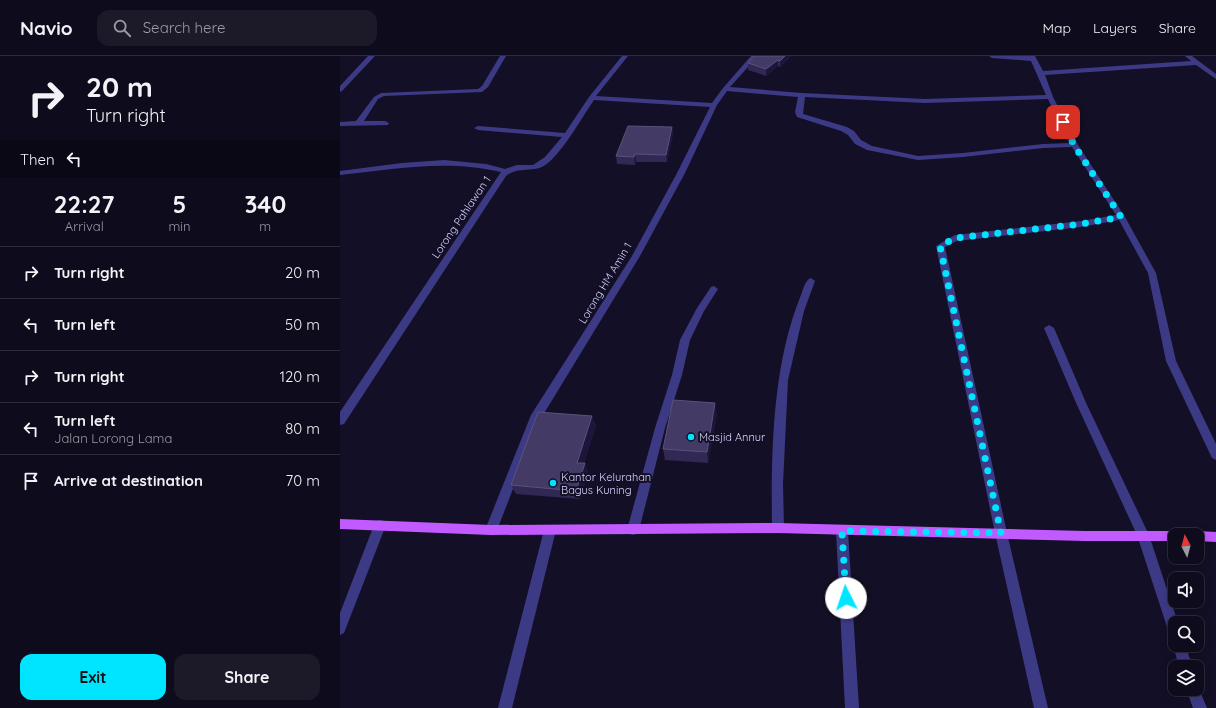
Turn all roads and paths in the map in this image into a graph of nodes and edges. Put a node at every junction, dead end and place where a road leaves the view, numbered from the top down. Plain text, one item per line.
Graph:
1 (372, 56) edge
2 (503, 56) edge
3 (625, 56) edge
4 (755, 56) edge
5 (992, 56) edge
6 (1188, 56) edge
7 (1033, 57) edge
8 (1199, 63) junction
9 (1041, 73) junction
10 (1216, 77) edge
11 (725, 89) junction
12 (340, 90) edge
13 (802, 95) junction
14 (1050, 97) junction
15 (591, 98) junction
16 (714, 105) junction
17 (360, 123) junction
18 (386, 123) dead end
19 (340, 124) edge
20 (478, 128) dead end
21 (566, 135) junction
22 (1074, 145) junction
23 (506, 171) junction
24 (340, 173) edge
25 (1121, 217) junction
26 (811, 281) dead end
27 (714, 290) dead end
28 (1048, 328) dead end
29 (340, 421) edge
30 (1216, 456) edge
31 (340, 524) edge
32 (380, 525) junction
33 (778, 528) junction
34 (491, 530) junction
35 (550, 530) junction
36 (633, 530) junction
37 (842, 531) junction
38 (1001, 533) junction
39 (1143, 535) junction
40 (1168, 536) edge
41 (1204, 536) edge
42 (1216, 536) edge
43 (1169, 616) edge
44 (340, 629) edge
45 (1196, 696) edge
46 (505, 708) edge
47 (852, 708) edge
48 (1041, 708) edge
49 (1200, 708) edge

1 - 12 street
2 - 17 street
3 - 15 street, Lorong Pahlawan 1
4 - 11 street, Lorong HM Amin 1
5 - 7 street
6 - 8 street
7 - 9 street
8 - 9 street
8 - 10 street
9 - 14 street
11 - 13 street
11 - 16 street, Lorong HM Amin 1
13 - 14 street
13 - 22 street
14 - 22 street
15 - 16 street
15 - 21 street, Lorong Pahlawan 1
16 - 34 street, Lorong HM Amin 1
17 - 18 street
17 - 19 street
20 - 21 street
21 - 23 street, Lorong Pahlawan 1
22 - 25 street
23 - 24 street
23 - 29 street, Lorong Pahlawan 1
25 - 30 street
25 - 38 street
26 - 33 street
27 - 36 street
28 - 39 street
31 - 32 main road
32 - 34 main road
32 - 44 street
33 - 36 main road
33 - 37 main road
34 - 35 main road
35 - 36 main road
35 - 46 street
37 - 38 main road
37 - 47 street
38 - 39 main road
38 - 48 street
39 - 40 main road
39 - 43 street
41 - 42 main road
45 - 49 street

